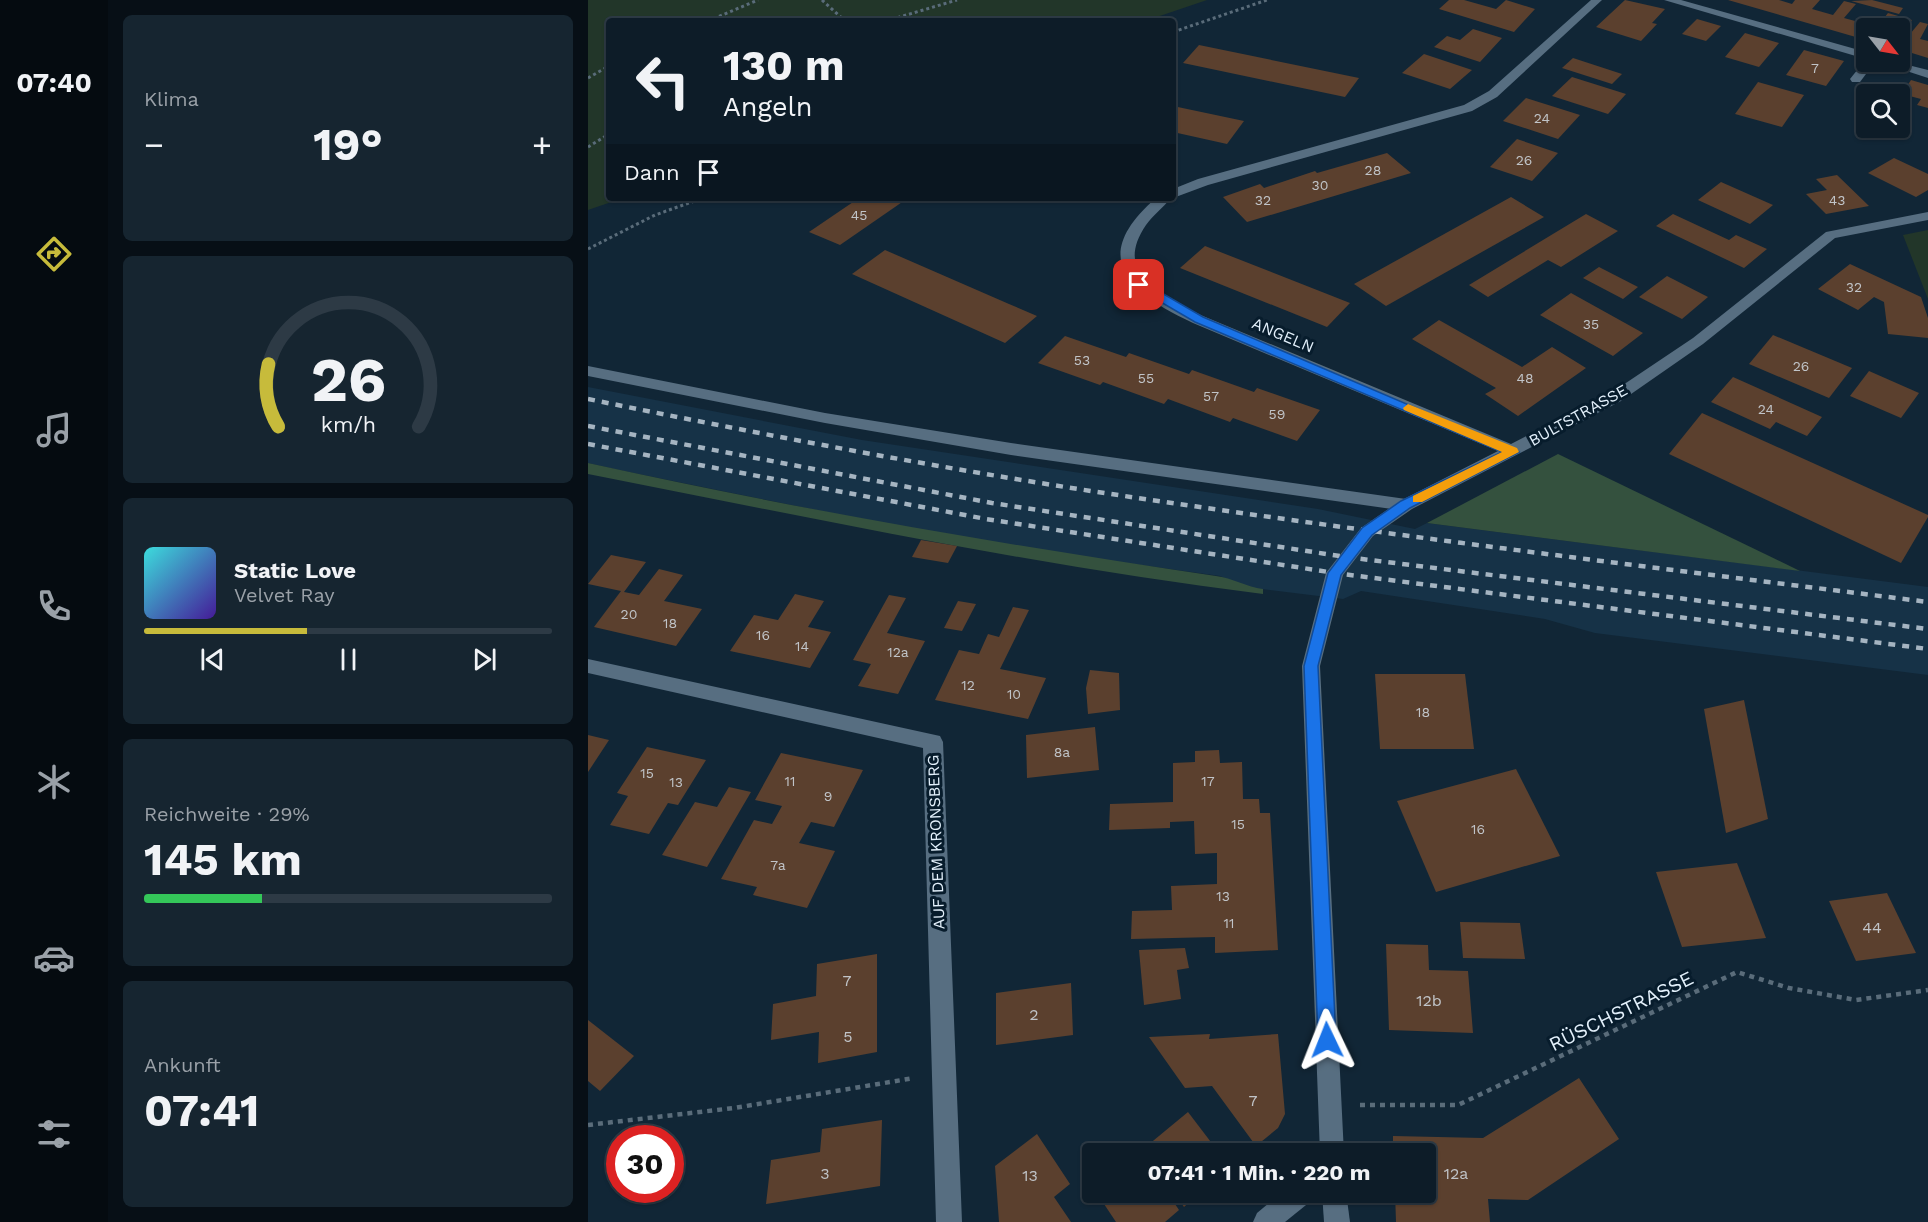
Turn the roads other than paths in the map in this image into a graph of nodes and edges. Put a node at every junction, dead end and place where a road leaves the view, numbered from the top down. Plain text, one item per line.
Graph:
1 (1597, 0) edge
2 (1670, 0) edge
3 (1856, 53) edge
4 (1910, 69) edge
5 (1861, 72) edge
6 (1928, 74) edge
7 (1856, 79) dead end
8 (1176, 193) edge
9 (1160, 201) edge
10 (1928, 216) edge
11 (588, 371) edge
12 (1513, 452) junction
13 (1406, 505) junction
14 (588, 666) edge
15 (1331, 1143) edge
16 (1289, 1203) edge
17 (1336, 1203) edge
18 (949, 1222) edge
19 (1266, 1222) edge
20 (1337, 1222) edge

1 - 8 street
2 - 3 street
4 - 6 street
5 - 7 street
9 - 12 street, ANGELN
10 - 12 street, BULTSTRASSE
11 - 13 street
12 - 13 street, BULTSTRASSE
13 - 15 street, BULTSTRASSE
14 - 18 street, AUF DEM KRONSBERG
16 - 19 street
17 - 20 street

